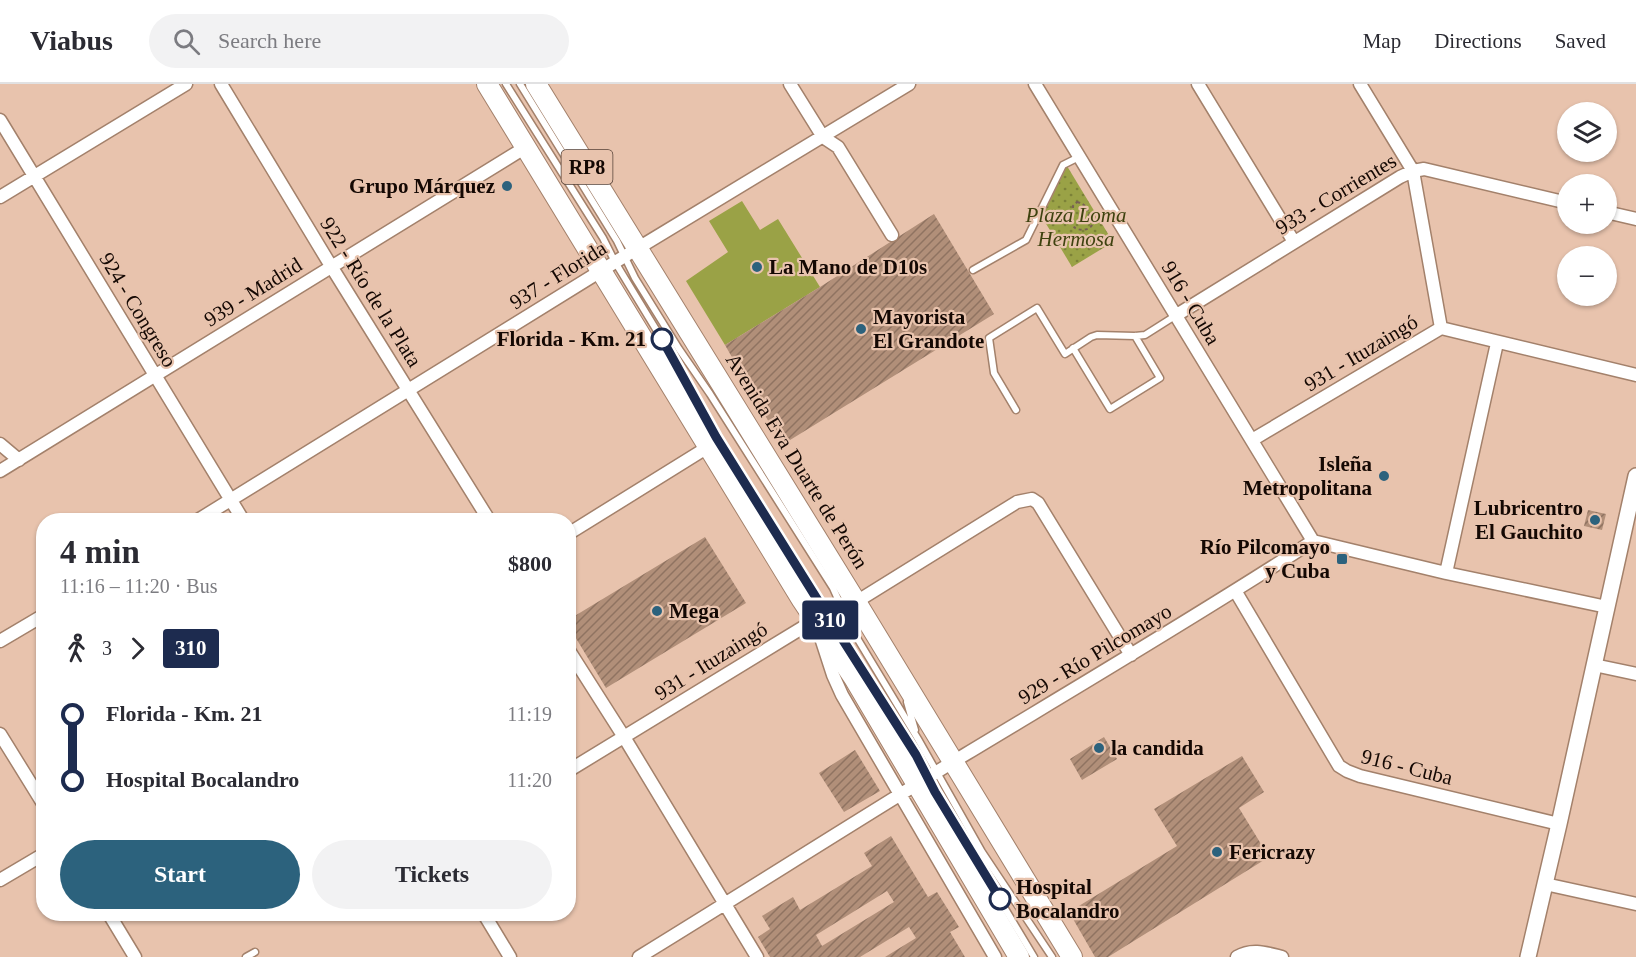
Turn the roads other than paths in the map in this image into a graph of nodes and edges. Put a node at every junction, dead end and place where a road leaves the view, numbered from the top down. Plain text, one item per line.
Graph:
1 (186, 84) edge
2 (221, 84) edge
3 (487, 84) edge
4 (506, 84) edge
5 (520, 84) edge
6 (536, 84) edge
7 (790, 84) edge
8 (909, 84) edge
9 (1035, 84) edge
10 (1198, 84) edge
11 (1360, 84) edge
12 (0, 120) edge
13 (824, 137) junction
14 (526, 147) junction
15 (1079, 156) junction
16 (1418, 170) junction
17 (35, 176) junction
18 (0, 197) edge
19 (1557, 201) edge
20 (1617, 215) edge
21 (1636, 219) edge
22 (892, 235) dead end
23 (1294, 242) junction
24 (620, 259) junction
25 (331, 266) junction
26 (973, 270) dead end
27 (1175, 316) junction
28 (1441, 328) junction
29 (1135, 336) junction
30 (1497, 343) junction
31 (1073, 348) junction
32 (1636, 375) edge
33 (155, 376) junction
34 (409, 390) junction
35 (1016, 411) dead end
36 (1252, 440) junction
37 (0, 444) edge
38 (708, 447) junction
39 (19, 460) junction
40 (0, 471) edge
41 (1636, 476) edge
42 (231, 501) junction
43 (210, 513) edge
44 (239, 513) edge
45 (485, 513) edge
46 (576, 529) edge
47 (1313, 541) junction
48 (1446, 573) junction
49 (1236, 592) junction
50 (849, 605) junction
51 (1607, 607) junction
52 (821, 617) junction
53 (36, 620) edge
54 (0, 641) edge
55 (1131, 655) junction
56 (576, 662) edge
57 (1594, 665) junction
58 (1636, 675) edge
59 (904, 687) junction
60 (0, 734) edge
61 (624, 737) junction
62 (918, 739) junction
63 (954, 762) junction
64 (576, 766) edge
65 (927, 778) junction
66 (36, 792) edge
67 (900, 795) junction
68 (1559, 824) junction
69 (36, 859) edge
70 (0, 880) edge
71 (1545, 884) junction
72 (1636, 904) edge
73 (725, 905) junction
74 (113, 921) edge
75 (488, 921) edge
76 (255, 952) dead end
77 (135, 957) edge
78 (246, 957) edge
79 (510, 957) edge
80 (639, 957) edge
81 (757, 957) edge
82 (995, 957) edge
83 (1019, 957) edge
84 (1034, 957) edge
85 (1052, 957) edge
86 (1072, 957) edge
87 (1237, 957) edge
88 (1282, 957) edge
89 (1528, 957) edge

1 - 17 street
2 - 25 street, 922 - Río de la Plata
3 - 14 main road, Avenida Eva Duarte de Perón / RP8
4 - 24 lane
5 - 24 lane
6 - 24 main road, Avenida Eva Duarte de Perón / RP8
7 - 13 street
8 - 13 street, 937 - Florida
9 - 15 street, 916 - Cuba
10 - 23 street
11 - 16 street
12 - 17 street, 924 - Congreso
13 - 22 street
13 - 24 street, 937 - Florida
14 - 24 main road, Avenida Eva Duarte de Perón / RP8
14 - 25 street, 939 - Madrid
15 - 26 lane
15 - 27 street, 916 - Cuba
16 - 19 street, 933 - Corrientes
16 - 23 street, 933 - Corrientes
16 - 28 street
17 - 18 street
17 - 33 street, 924 - Congreso
20 - 21 street
23 - 27 street, 933 - Corrientes
24 - 34 street, 937 - Florida
24 - 38 main road, Avenida Eva Duarte de Perón / RP8
24 - 50 main road, Avenida Eva Duarte de Perón / RP8
24 - 52 lane
25 - 33 street, 939 - Madrid
25 - 34 street, 922 - Río de la Plata
27 - 29 lane
27 - 36 street, 916 - Cuba
28 - 30 street, 931 - Ituzaingó
28 - 36 street, 931 - Ituzaingó
29 - 31 lane
29 - 31 lane
30 - 32 street, 931 - Ituzaingó
30 - 48 street
31 - 35 lane
33 - 39 street, 939 - Madrid
33 - 42 street, 924 - Congreso
34 - 42 street, 937 - Florida
34 - 45 street, 922 - Río de la Plata
36 - 47 street, 916 - Cuba
37 - 39 street
38 - 46 street
38 - 52 main road, Avenida Eva Duarte de Perón / RP8
39 - 40 street, 939 - Madrid
41 - 51 street
42 - 43 street, 937 - Florida
42 - 44 street, 924 - Congreso
47 - 48 street
47 - 49 street, 929 - Río Pilcomayo
48 - 51 street
49 - 55 street, 929 - Río Pilcomayo
49 - 68 street, 916 - Cuba
50 - 52 street, 931 - Ituzaingó
50 - 55 street, 931 - Ituzaingó
50 - 59 main road, Avenida Eva Duarte de Perón
50 - 62 lane
51 - 57 street
52 - 61 street, 931 - Ituzaingó
52 - 65 main road, Avenida Eva Duarte de Perón / RP8
52 - 67 street, Avenida Eva Duarte de Perón
53 - 54 street
55 - 63 street, 929 - Río Pilcomayo
56 - 61 street
57 - 58 street
57 - 68 street
59 - 62 lane
59 - 63 main road
60 - 66 street
61 - 64 street, 931 - Ituzaingó
61 - 73 street
62 - 65 lane
63 - 65 street, 929 - Río Pilcomayo
63 - 86 main road
65 - 67 street, 929 - Río Pilcomayo
65 - 83 main road, Avenida Eva Duarte de Perón / RP8
65 - 84 lane
65 - 85 lane
67 - 73 street, 929 - Río Pilcomayo
67 - 82 street, Avenida Eva Duarte de Perón
68 - 71 street
69 - 70 street
71 - 72 street
71 - 89 street
73 - 80 street, 929 - Río Pilcomayo
73 - 81 street
74 - 77 street
75 - 79 street
76 - 78 lane
87 - 88 street

